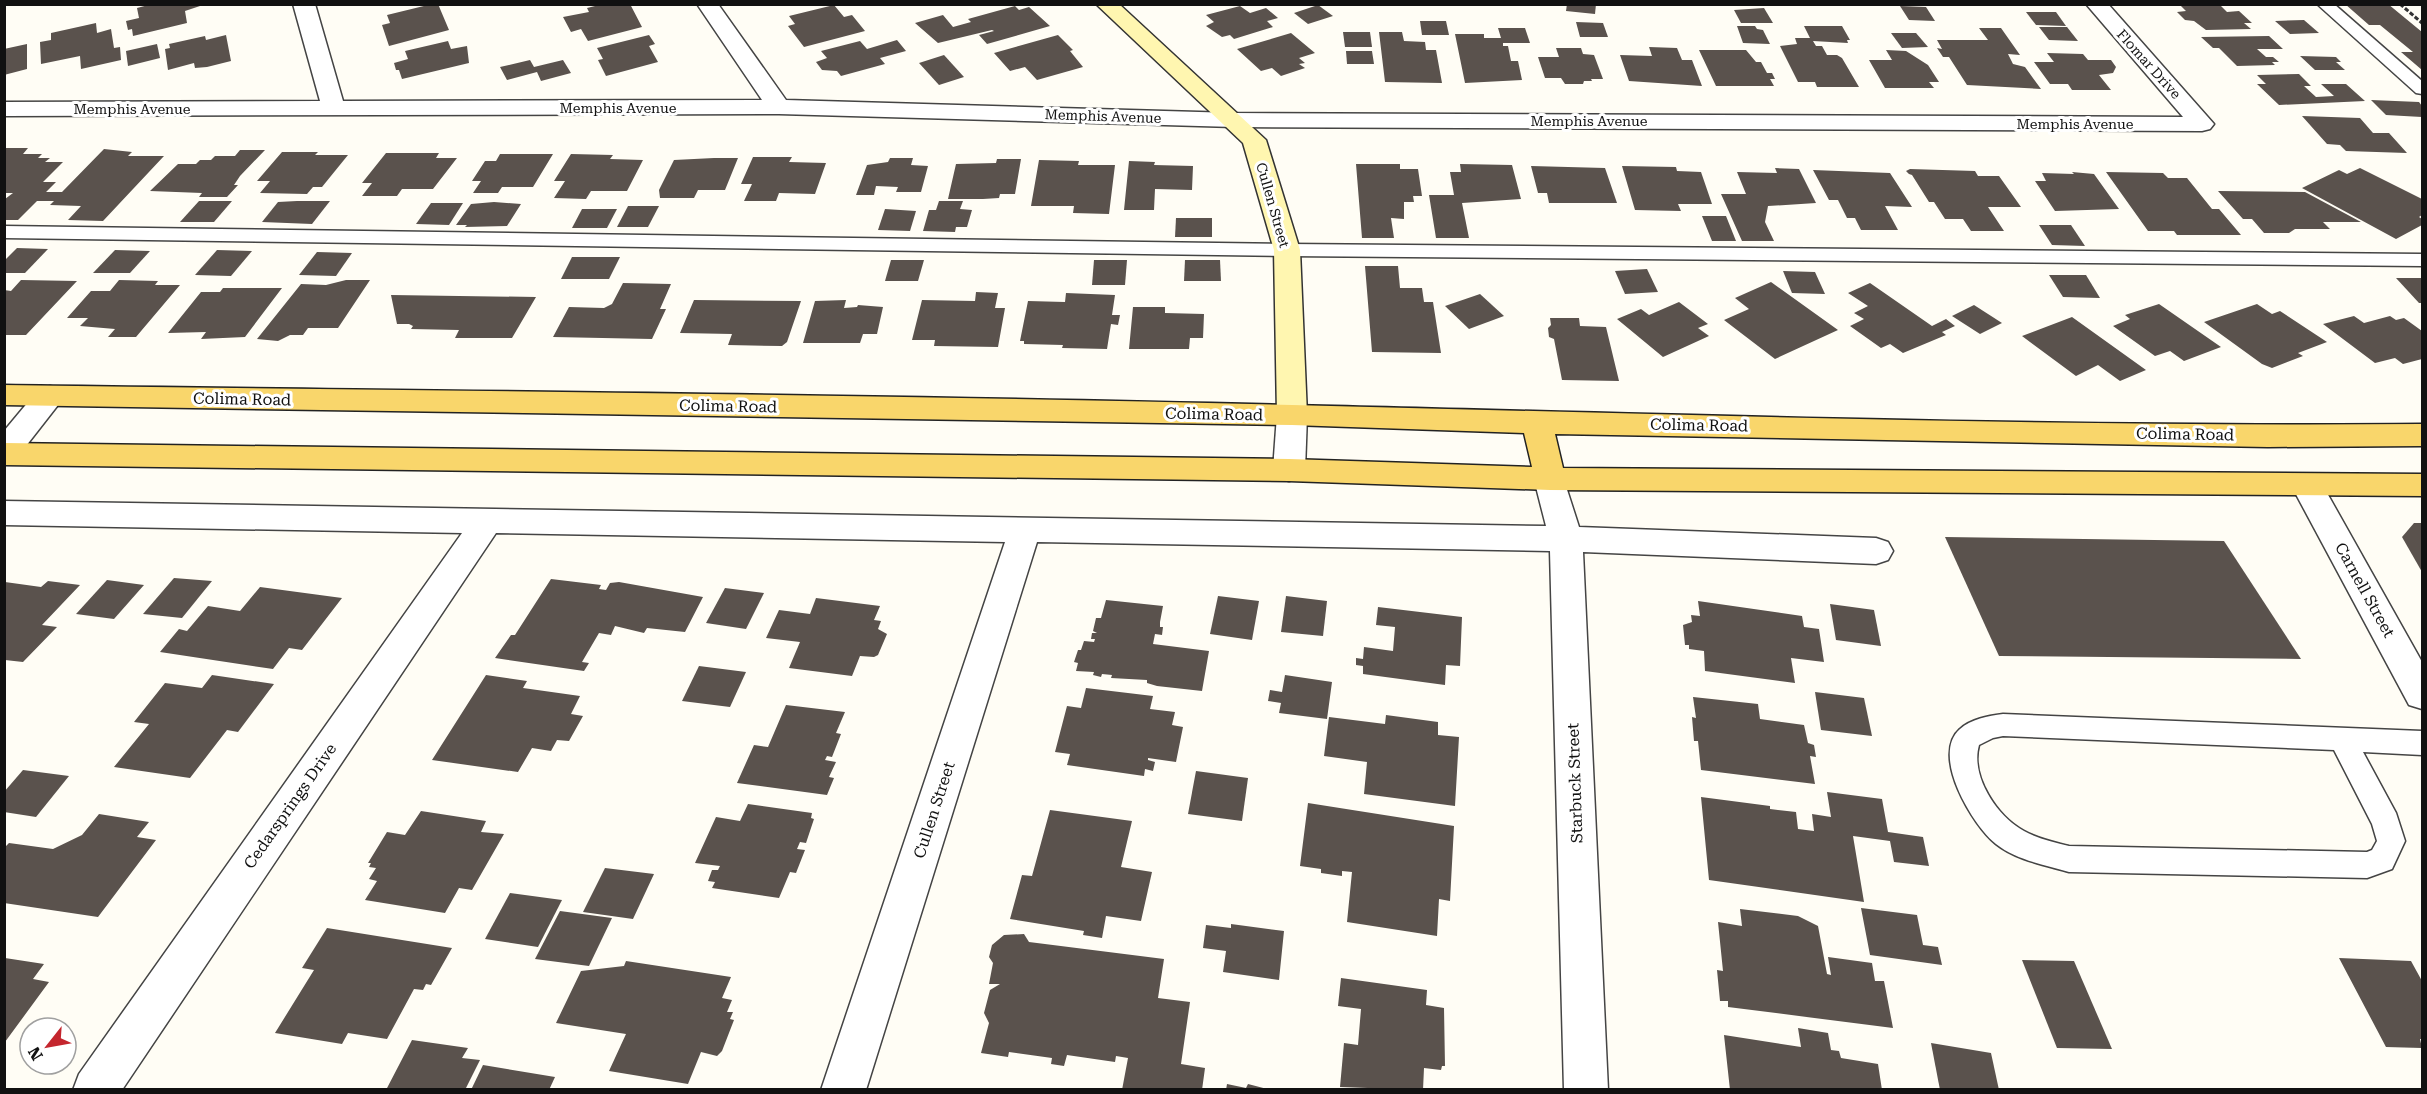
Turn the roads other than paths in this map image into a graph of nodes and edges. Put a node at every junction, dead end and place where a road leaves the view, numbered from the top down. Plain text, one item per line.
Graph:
1 (304, 4) edge
2 (707, 4) edge
3 (1106, 4) edge
4 (2096, 4) edge
5 (2324, 4) edge
6 (2422, 89) edge
7 (779, 108) junction
8 (4, 109) edge
9 (334, 109) junction
10 (1234, 120) junction
11 (2202, 124) joint
12 (4, 232) edge
13 (1287, 250) junction
14 (2422, 260) edge
15 (4, 395) edge
16 (51, 396) junction
17 (1292, 415) junction
18 (1537, 423) junction
19 (2422, 435) edge
20 (2268, 436) junction
21 (4, 453) edge
22 (1289, 470) junction
23 (1550, 479) junction
24 (2307, 485) junction
25 (2422, 485) edge
26 (4, 513) edge
27 (486, 523) junction
28 (1025, 530) junction
29 (1566, 539) junction
30 (1876, 551) dead end
31 (2422, 694) edge
32 (2342, 739) junction
33 (2422, 743) edge
34 (95, 1089) edge
35 (843, 1089) edge
36 (1586, 1089) edge

1 - 9 street
2 - 7 street
3 - 10 street, Cullen Street
4 - 11 street, Flomar Drive
5 - 6 lane
7 - 9 street, Memphis Avenue
7 - 10 street, Memphis Avenue
8 - 9 street, Memphis Avenue
10 - 11 street, Memphis Avenue
10 - 13 street, Cullen Street
12 - 13 lane
13 - 14 lane
13 - 17 street, Cullen Street
15 - 16 main road, Colima Road
16 - 17 main road, Colima Road
16 - 21 street
17 - 18 main road, Colima Road
17 - 22 street, Cullen Street
18 - 20 main road, Colima Road
18 - 23 main road
19 - 20 main road, Colima Road
20 - 24 main road
21 - 22 main road
22 - 23 main road
23 - 24 main road
23 - 29 street, Starbuck Street
24 - 25 main road
24 - 31 street, Carnell Street
26 - 27 street
27 - 28 street
27 - 34 street, Cedarsprings Drive
28 - 29 street
28 - 35 street, Cullen Street
29 - 30 street
29 - 36 street, Starbuck Street
32 - 32 lane
32 - 33 lane

